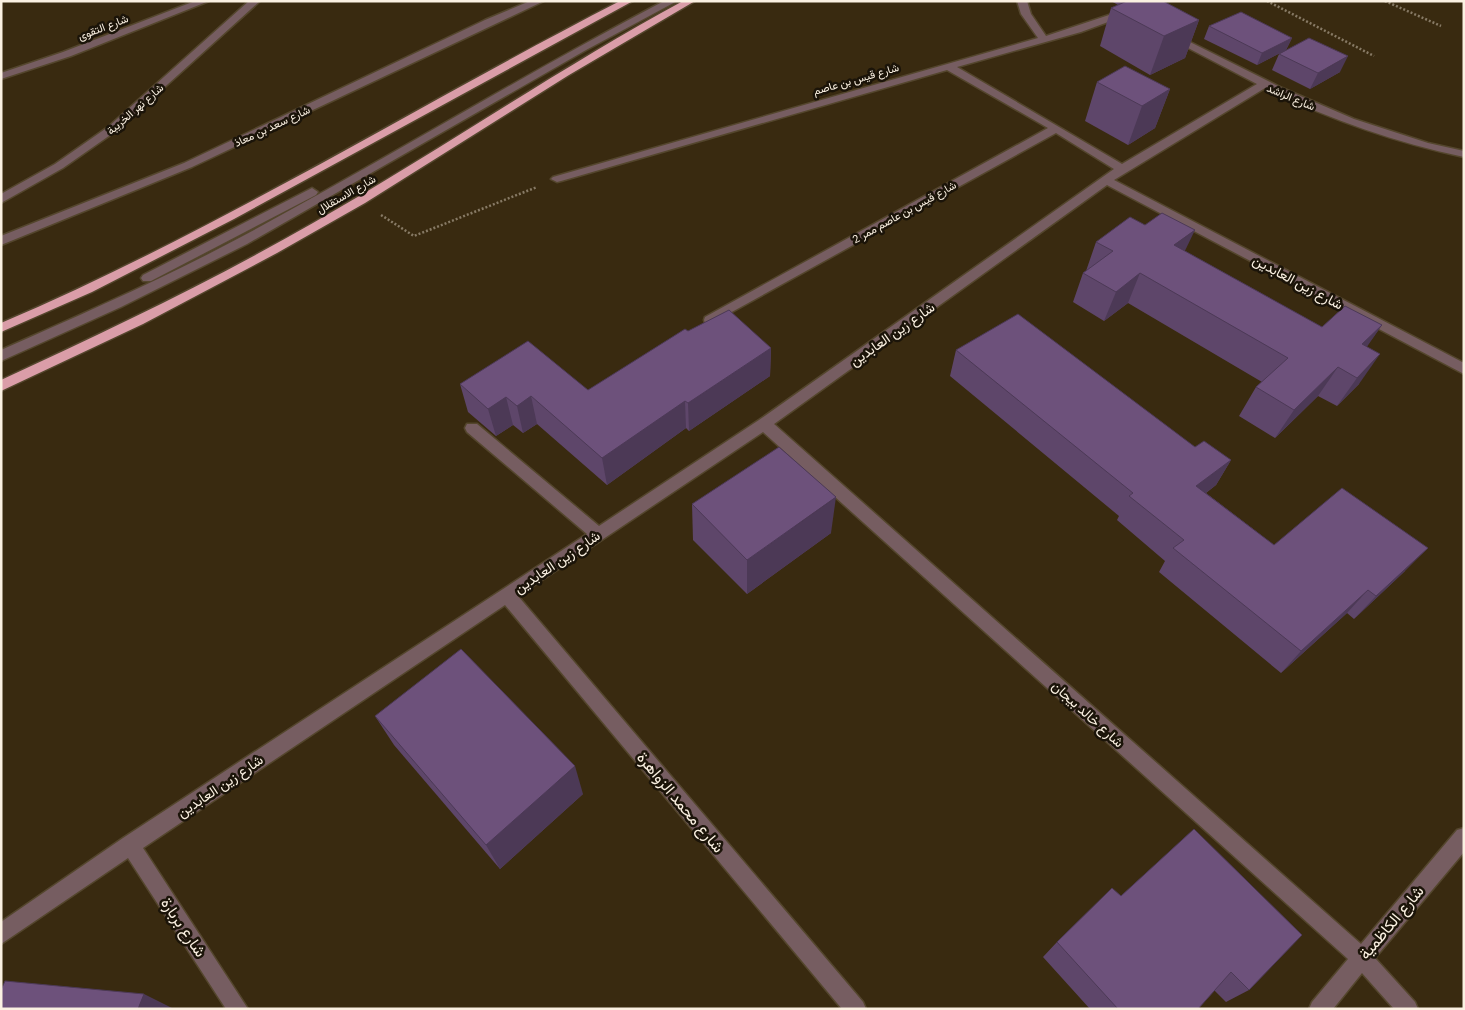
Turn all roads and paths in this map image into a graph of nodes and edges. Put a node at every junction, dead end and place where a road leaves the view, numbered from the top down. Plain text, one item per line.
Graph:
1 (204, 1) edge
2 (255, 1) edge
3 (539, 1) edge
4 (628, 1) edge
5 (654, 1) edge
6 (672, 1) edge
7 (690, 1) edge
8 (1022, 1) edge
9 (1160, 1) edge
10 (1267, 1) edge
11 (1384, 1) edge
12 (1441, 26) dead end
13 (1163, 31) edge
14 (1043, 40) junction
15 (1374, 56) dead end
16 (948, 66) junction
17 (1, 76) edge
18 (1262, 84) junction
19 (1056, 128) junction
20 (1464, 154) edge
21 (1122, 169) junction
22 (557, 179) joint
23 (1106, 180) junction
24 (1, 199) edge
25 (360, 201) junction
26 (1, 241) edge
27 (702, 324) edge
28 (1, 328) edge
29 (1, 345) edge
30 (1, 356) edge
31 (1464, 369) edge
32 (1, 386) edge
33 (764, 424) junction
34 (472, 428) dead end
35 (598, 534) junction
36 (507, 595) junction
37 (1464, 837) edge
38 (130, 845) junction
39 (1, 934) edge
40 (1361, 958) junction
41 (238, 1009) edge
42 (856, 1009) edge
43 (1320, 1009) edge
44 (1408, 1009) edge

1 - 17 street, شارع التقوى
2 - 24 street, شارع نهر الخريبة
3 - 26 street, شارع سعد بن معاذ
4 - 28 highway
5 - 29 street
6 - 30 street
7 - 25 highway, شارع الاستقلال
8 - 14 street
9 - 14 street, شارع قيس بن عاصم
10 - 15 path
11 - 12 path
13 - 18 street, شارع الراشد
14 - 16 street, شارع قيس بن عاصم
16 - 19 street
16 - 22 street, شارع قيس بن عاصم
18 - 20 street, شارع الراشد
18 - 21 street, شارع زين العابدين
19 - 21 street
19 - 27 street, شارع قيس بن عاصم ممر 2
21 - 23 street, شارع زين العابدين
22 - 25 path
23 - 31 street, شارع زين العابدين
23 - 33 street, شارع زين العابدين
25 - 32 highway, شارع الاستقلال
33 - 35 street, شارع زين العابدين
33 - 40 street, شارع خالد بيجان
34 - 35 street
35 - 36 street, شارع زين العابدين
36 - 38 street, شارع زين العابدين
36 - 42 street, شارع محمد الزواهرة
37 - 40 street, شارع الكاظمية
38 - 39 street, شارع زين العابدين
38 - 41 street, شارع بربارة
40 - 43 street, شارع الكاظمية
40 - 44 street, شارع خالد بيجان

